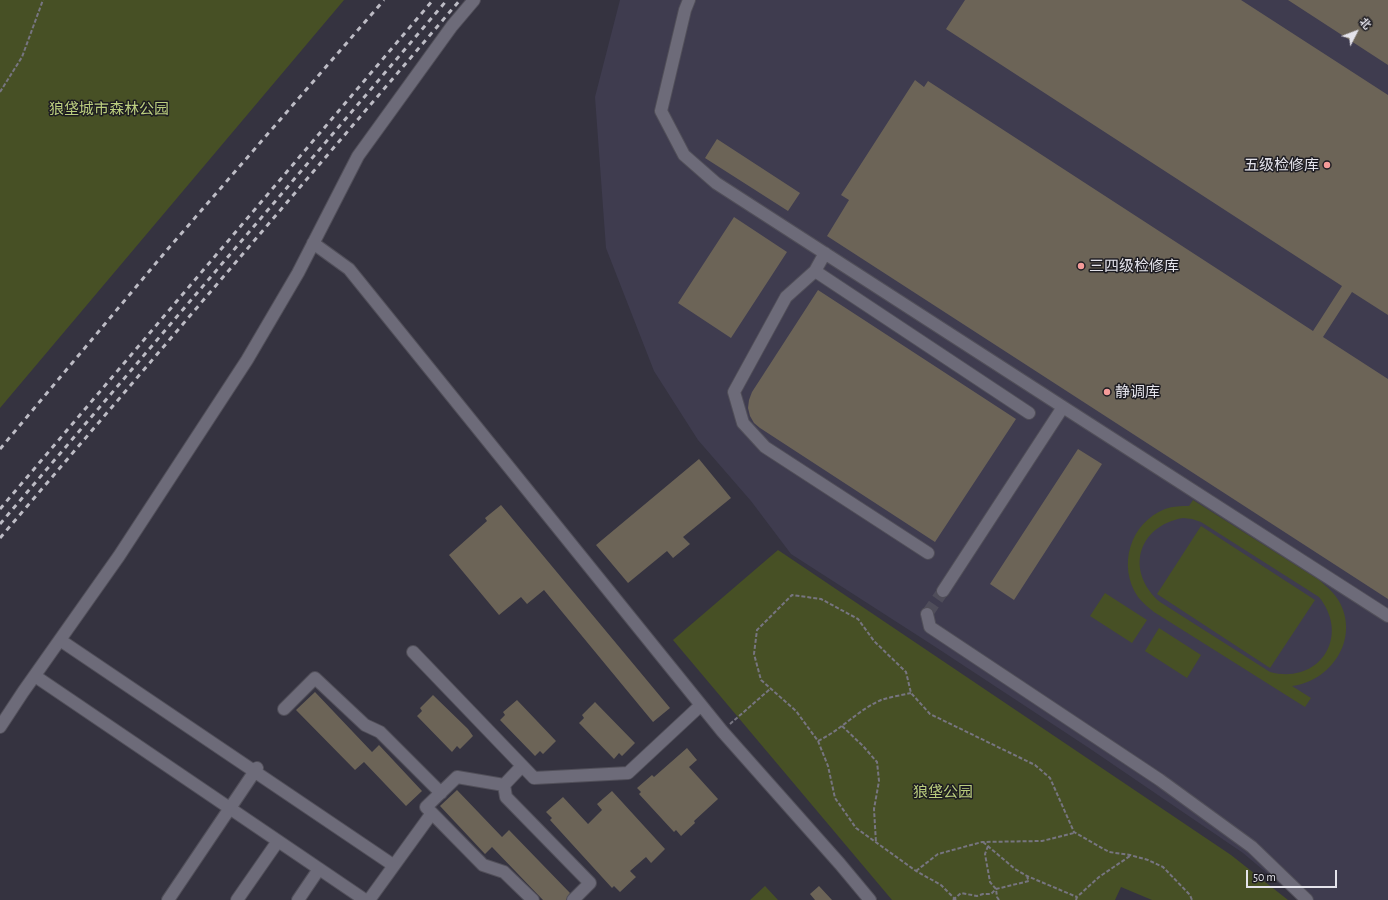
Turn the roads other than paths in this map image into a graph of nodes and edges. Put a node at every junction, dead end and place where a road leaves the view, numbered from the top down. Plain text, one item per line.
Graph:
1 (474, 0) edge
2 (689, 0) edge
3 (313, 243) junction
4 (825, 253) junction
5 (815, 270) junction
6 (1063, 407) junction
7 (1028, 413) dead end
8 (928, 554) dead end
9 (943, 591) tunnel mouth
10 (927, 614) dead end
11 (1388, 616) edge
12 (60, 640) junction
13 (413, 652) dead end
14 (34, 676) junction
15 (701, 705) junction
16 (284, 709) dead end
17 (0, 727) edge
18 (522, 766) junction
19 (256, 770) junction
20 (504, 785) junction
21 (441, 793) junction
22 (230, 808) junction
23 (432, 813) junction
24 (278, 841) junction
25 (393, 865) junction
26 (319, 869) junction
27 (168, 900) edge
28 (237, 900) edge
29 (298, 900) edge
30 (365, 900) edge
31 (369, 900) edge
32 (532, 900) edge
33 (573, 900) edge
34 (870, 900) edge
35 (1307, 900) edge

1 - 3 street
2 - 4 street
3 - 12 street
3 - 15 street
4 - 5 street
4 - 6 street
5 - 7 street
5 - 8 street
6 - 9 street
6 - 11 street
10 - 35 street
12 - 14 street
12 - 19 street
13 - 18 street
14 - 17 street
14 - 22 street
15 - 18 street
15 - 34 street
16 - 21 street
18 - 20 street
19 - 22 street
19 - 25 street
20 - 21 street
20 - 33 street
21 - 23 street
22 - 24 street
22 - 27 street
23 - 25 street
23 - 32 street
24 - 26 street
24 - 28 street
25 - 31 street
26 - 29 street
26 - 30 street

